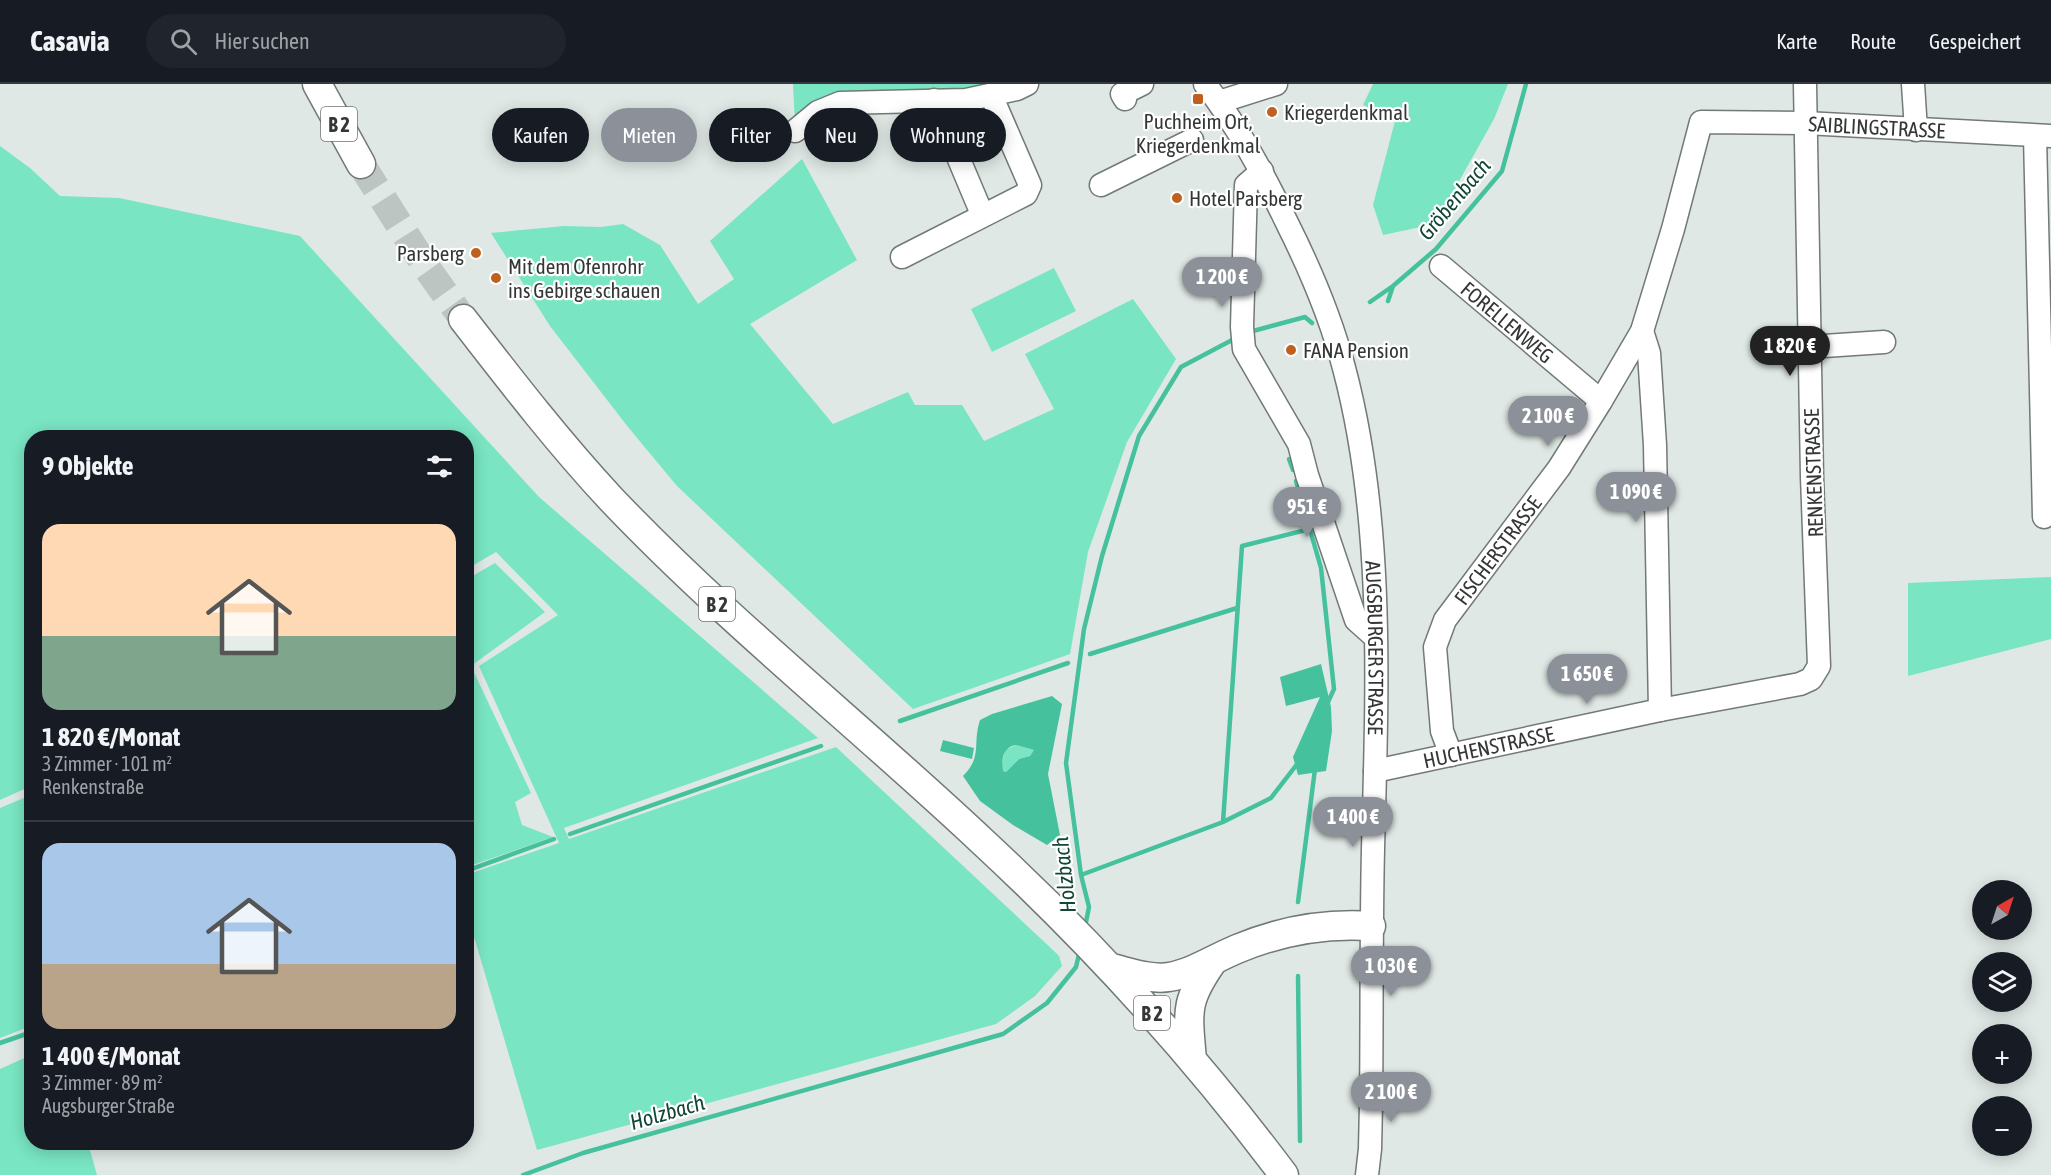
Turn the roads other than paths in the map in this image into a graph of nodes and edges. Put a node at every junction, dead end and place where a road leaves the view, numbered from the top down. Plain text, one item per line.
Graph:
1 (317, 84) edge
2 (1027, 84) edge
3 (1205, 84) edge
4 (1276, 84) edge
5 (1805, 84) edge
6 (1913, 84) edge
7 (991, 95) junction
8 (934, 100) junction
9 (1219, 102) junction
10 (1701, 122) joint
11 (1805, 123) junction
12 (1916, 130) junction
13 (795, 131) dead end
14 (2043, 136) edge
15 (1192, 140) dead end
16 (361, 164) tunnel mouth
17 (1262, 171) junction
18 (1101, 185) dead end
19 (982, 214) junction
20 (902, 257) dead end
21 (1441, 266) dead end
22 (463, 319) tunnel mouth
23 (1642, 331) junction
24 (1884, 342) dead end
25 (1809, 347) junction
26 (1601, 401) junction
27 (2044, 517) dead end
28 (1375, 637) junction
29 (1811, 679) joint
30 (1660, 710) junction
31 (1451, 755) junction
32 (1375, 771) junction
33 (1371, 926) junction
34 (1213, 961) junction
35 (1105, 962) junction
36 (1192, 1060) junction
37 (1284, 1175) edge
38 (1367, 1175) edge

1 - 16 main road, B 2
2 - 7 street
3 - 9 street, AUGSBURGER STRASSE
4 - 9 street
5 - 11 street, RENKENSTRASSE
6 - 12 street
7 - 8 street
7 - 19 street
8 - 13 street
8 - 19 street
9 - 17 street, AUGSBURGER STRASSE
10 - 11 street, SAIBLINGSTRASSE
10 - 23 street, FISCHERSTRASSE
11 - 12 street, SAIBLINGSTRASSE
11 - 25 street, RENKENSTRASSE
12 - 14 street, SAIBLINGSTRASSE
14 - 27 street
15 - 18 street
17 - 28 street, AUGSBURGER STRASSE
17 - 28 street
19 - 20 street
21 - 26 street, FORELLENWEG
22 - 35 main road, B 2
23 - 26 street, FISCHERSTRASSE
23 - 30 street
24 - 25 street
25 - 29 street, RENKENSTRASSE
26 - 31 street, FISCHERSTRASSE
28 - 32 street, AUGSBURGER STRASSE
29 - 30 street, HUCHENSTRASSE
30 - 31 street, HUCHENSTRASSE
31 - 32 street, HUCHENSTRASSE
32 - 33 street, AUGSBURGER STRASSE
33 - 34 main road
33 - 38 street, AUGSBURGER STRASSE
34 - 35 main road
34 - 36 main road
35 - 36 main road, B 2
36 - 37 main road, B 2

